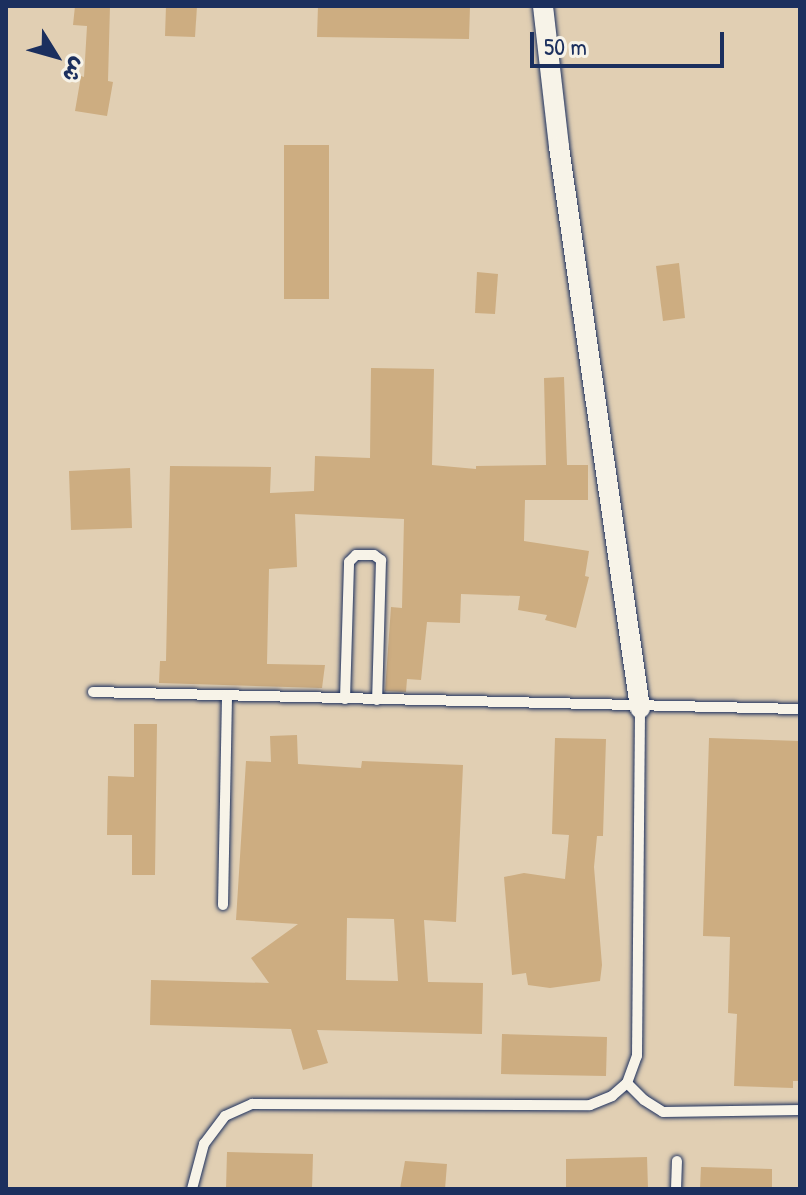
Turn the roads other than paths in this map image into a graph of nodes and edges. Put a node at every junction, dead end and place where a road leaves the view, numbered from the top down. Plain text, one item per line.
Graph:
1 (543, 6) edge
2 (93, 692) dead end
3 (227, 695) junction
4 (345, 699) junction
5 (377, 700) junction
6 (640, 708) junction
7 (800, 709) edge
8 (223, 905) dead end
9 (627, 1083) junction
10 (800, 1110) edge
11 (677, 1161) dead end
12 (192, 1189) edge
13 (676, 1189) edge

1 - 6 street
2 - 3 lane
3 - 4 lane
3 - 8 lane
4 - 5 lane
4 - 5 lane
5 - 6 lane
6 - 7 lane
6 - 9 lane
9 - 10 lane
9 - 12 lane
11 - 13 lane

